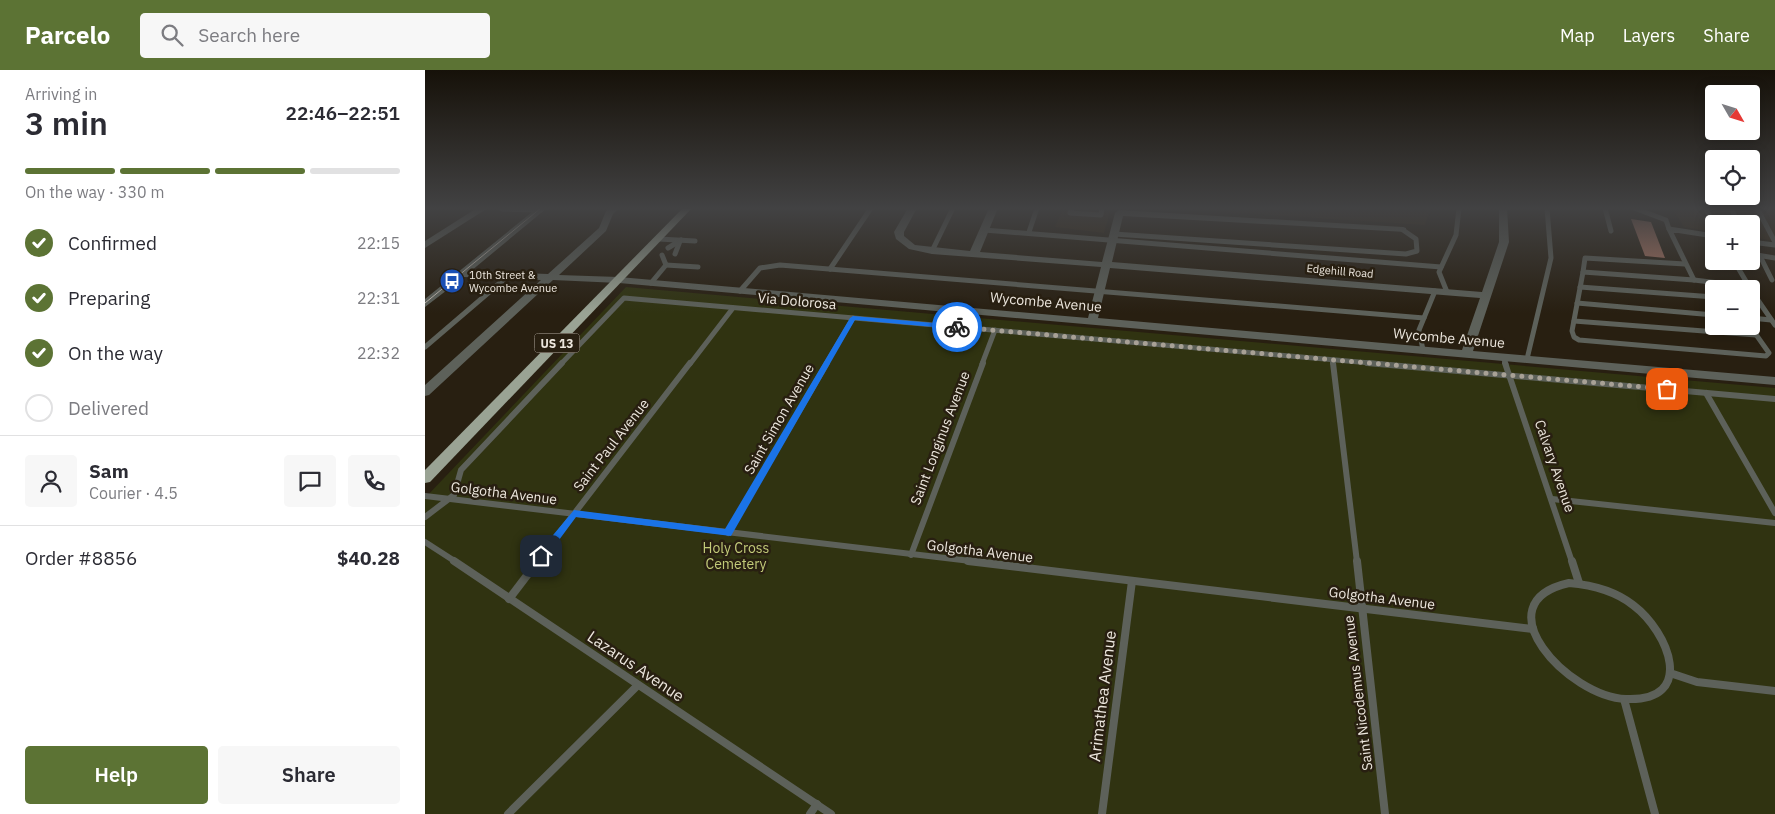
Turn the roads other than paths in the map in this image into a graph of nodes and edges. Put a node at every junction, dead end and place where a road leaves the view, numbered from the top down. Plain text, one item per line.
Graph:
1 (500, 243) edge
2 (588, 243) edge
3 (655, 243) edge
4 (677, 243) edge
5 (680, 243) edge
6 (848, 243) edge
7 (905, 243) edge
8 (936, 243) edge
9 (978, 243) edge
10 (1112, 243) edge
11 (1176, 243) edge
12 (1209, 243) edge
13 (1416, 243) edge
14 (1452, 243) edge
15 (1504, 243) edge
16 (1550, 243) edge
17 (1675, 243) edge
18 (1760, 243) edge
19 (1775, 244) edge
20 (668, 248) dead end
21 (932, 251) junction
22 (662, 254) dead end
23 (675, 254) dead end
24 (973, 254) junction
25 (1760, 256) edge
26 (1760, 258) edge
27 (1775, 258) edge
28 (670, 260) dead end
29 (1107, 264) junction
30 (1685, 264) junction
31 (665, 265) junction
32 (698, 267) dead end
33 (1441, 267) junction
34 (830, 269) junction
35 (1583, 272) junction
36 (462, 274) junction
37 (508, 276) junction
38 (551, 277) junction
39 (619, 280) junction
40 (1694, 280) junction
41 (1772, 280) dead end
42 (1705, 281) edge
43 (651, 283) junction
44 (1581, 287) junction
45 (1099, 290) junction
46 (740, 291) junction
47 (1435, 291) junction
48 (1447, 292) junction
49 (1487, 295) junction
50 (1705, 296) edge
51 (1577, 303) junction
52 (1760, 303) edge
53 (425, 304) edge
54 (733, 308) junction
55 (1705, 314) edge
56 (853, 318) junction
57 (1424, 318) junction
58 (1760, 320) edge
59 (1092, 321) junction
60 (1574, 321) junction
61 (1773, 322) edge
62 (995, 330) junction
63 (1756, 336) joint
64 (425, 347) edge
65 (1423, 350) junction
66 (1466, 354) junction
67 (1503, 357) junction
68 (1332, 360) junction
69 (1532, 360) junction
70 (1510, 376) junction
71 (1775, 381) edge
72 (425, 392) edge
73 (1706, 393) junction
74 (1775, 399) edge
75 (429, 469) edge
76 (425, 478) edge
77 (425, 496) edge
78 (450, 499) junction
79 (1552, 499) junction
80 (1775, 513) edge
81 (574, 514) junction
82 (425, 517) edge
83 (1775, 522) edge
84 (728, 533) junction
85 (425, 542) edge
86 (911, 555) junction
87 (1132, 581) junction
88 (1579, 583) junction
89 (509, 598) junction
90 (1361, 608) junction
91 (1533, 629) junction
92 (1670, 673) junction
93 (638, 685) junction
94 (1775, 691) edge
95 (1624, 699) junction
96 (817, 804) junction
97 (508, 814) edge
98 (810, 814) edge
99 (831, 814) edge
100 (1102, 814) edge
101 (1385, 814) edge
102 (1655, 814) edge

1 - 36 street
2 - 38 street
3 - 39 main road, US 13
4 - 20 lane
5 - 23 lane
6 - 34 lane
7 - 21 street, Edgehill Road
8 - 21 lane
9 - 24 street
10 - 29 street
11 - 33 lane
12 - 13 lane
14 - 33 lane
15 - 49 street
16 - 69 lane
17 - 30 lane
18 - 19 lane
21 - 24 street, Edgehill Road
22 - 31 lane
24 - 29 street, Edgehill Road
25 - 27 lane
26 - 41 lane
28 - 31 lane
29 - 45 street
29 - 47 street, Edgehill Road
30 - 35 lane
30 - 40 lane
31 - 32 lane
31 - 43 lane
33 - 48 lane
34 - 45 lane
34 - 46 lane
35 - 40 lane
35 - 44 lane
36 - 37 street, Wycombe Avenue
36 - 53 street
37 - 38 street, Wycombe Avenue
37 - 64 lane
38 - 39 street, Wycombe Avenue
38 - 72 street
39 - 43 street, Wycombe Avenue
39 - 75 main road, US 13
40 - 42 lane
43 - 46 street, Wycombe Avenue
44 - 50 lane
44 - 51 lane
45 - 57 lane
45 - 59 street
46 - 59 street, Wycombe Avenue
47 - 48 street, Edgehill Road
47 - 57 lane
48 - 49 street, Edgehill Road
49 - 66 street
51 - 55 lane
51 - 60 lane
52 - 61 lane
54 - 56 lane, Via Dolorosa
54 - 78 lane, Via Dolorosa
54 - 81 lane, Saint Paul Avenue
56 - 62 lane, Via Dolorosa
56 - 84 lane, Saint Simon Avenue
57 - 65 lane
58 - 61 lane
59 - 65 street, Wycombe Avenue
60 - 63 lane
60 - 63 lane
62 - 68 lane, Via Dolorosa
62 - 86 lane, Saint Longinus Avenue
65 - 66 street, Wycombe Avenue
66 - 67 street, Wycombe Avenue
67 - 69 street, Wycombe Avenue
67 - 70 lane, Calvary Avenue
68 - 70 lane, Via Dolorosa
68 - 90 lane, Saint Nicodemus Avenue
69 - 71 street, Wycombe Avenue
70 - 73 lane, Via Dolorosa
70 - 79 lane, Calvary Avenue
73 - 74 lane, Via Dolorosa
73 - 80 lane
75 - 76 main road, US 13
77 - 78 lane, Golgotha Avenue
78 - 81 lane, Golgotha Avenue
78 - 82 lane
79 - 83 lane
79 - 88 lane, Calvary Avenue
81 - 84 lane, Golgotha Avenue
81 - 89 lane, Saint Paul Avenue
84 - 86 lane, Golgotha Avenue
85 - 89 lane, Lazarus Avenue
86 - 87 lane, Golgotha Avenue
87 - 90 lane, Golgotha Avenue
87 - 100 lane, Arimathea Avenue
88 - 91 lane
88 - 92 lane
89 - 93 lane, Lazarus Avenue
90 - 91 lane, Golgotha Avenue
90 - 101 lane, Saint Nicodemus Avenue
91 - 95 lane
92 - 94 lane
92 - 95 lane
93 - 96 lane, Lazarus Avenue
93 - 97 lane
95 - 102 lane
96 - 98 lane
96 - 99 lane, Lazarus Avenue

